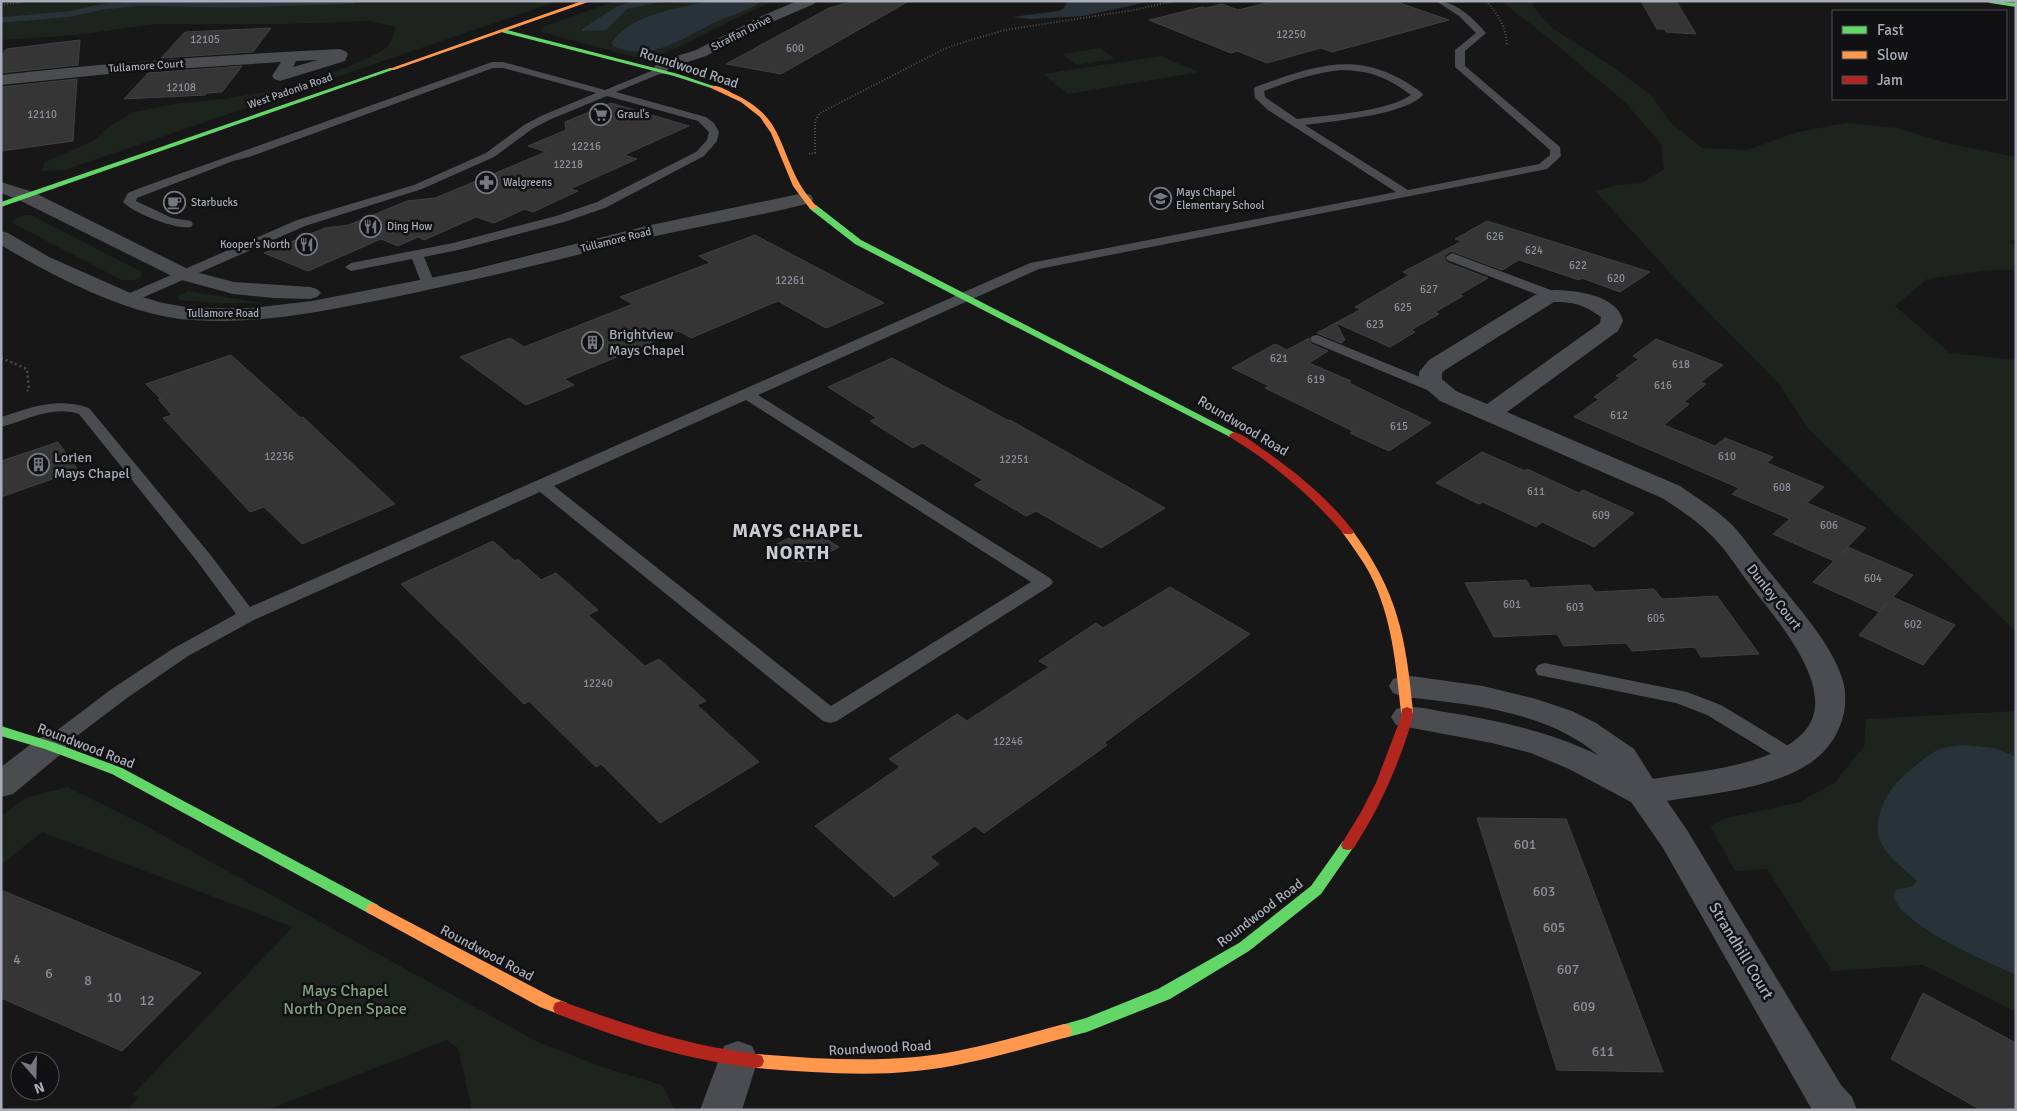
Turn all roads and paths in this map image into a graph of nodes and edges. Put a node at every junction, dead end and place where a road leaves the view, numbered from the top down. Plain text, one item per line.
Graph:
1 (26, 1) edge
2 (588, 1) edge
3 (809, 1) edge
4 (1174, 1) edge
5 (1440, 1) edge
6 (1990, 1) edge
7 (1, 5) edge
8 (2016, 5) edge
9 (503, 31) junction
10 (291, 57) dead end
11 (659, 72) junction
12 (1, 80) edge
13 (603, 93) junction
14 (1295, 123) junction
15 (804, 156) dead end
16 (1, 187) edge
17 (1405, 193) junction
18 (26, 196) junction
19 (804, 199) junction
20 (1, 204) edge
21 (187, 224) dead end
22 (1, 237) edge
23 (416, 254) junction
24 (1452, 256) dead end
25 (351, 267) dead end
26 (185, 274) junction
27 (428, 284) junction
28 (400, 290) junction
29 (1554, 296) junction
30 (964, 298) junction
31 (128, 299) junction
32 (1317, 339) dead end
33 (1, 358) edge
34 (29, 389) dead end
35 (1437, 389) junction
36 (747, 394) junction
37 (1489, 414) junction
38 (1, 422) edge
39 (542, 485) junction
40 (247, 616) junction
41 (1545, 670) dead end
42 (1405, 702) junction
43 (1, 731) edge
44 (50, 746) junction
45 (1793, 758) junction
46 (1, 785) edge
47 (1643, 793) junction
48 (738, 1059) junction
49 (721, 1110) edge
50 (1837, 1110) edge

1 - 7 path
2 - 9 street, West Padonia Road
3 - 11 street, Straffan Drive
4 - 15 path
5 - 17 lane
6 - 8 street
9 - 11 street, Roundwood Road
9 - 18 street, West Padonia Road
10 - 12 street, Tullamore Court
11 - 13 lane
11 - 19 street, Roundwood Road
13 - 21 lane
13 - 23 lane
13 - 26 lane
14 - 14 lane
14 - 17 lane
16 - 18 street
17 - 30 lane
18 - 20 street, West Padonia Road
18 - 26 street, Tullamore Road
19 - 27 street, Tullamore Road
19 - 30 street, Roundwood Road
22 - 31 street, Tullamore Road
23 - 25 lane
23 - 27 lane
24 - 29 lane
26 - 28 street, Tullamore Road
26 - 31 lane
27 - 28 street, Tullamore Road
28 - 31 street, Tullamore Road
29 - 35 street
29 - 37 street
30 - 36 lane
30 - 42 street, Roundwood Road
32 - 35 lane
33 - 34 path
35 - 37 street, Dunloy Court
36 - 39 lane
36 - 39 lane
37 - 45 street, Dunloy Court
38 - 40 lane
39 - 40 lane
40 - 44 lane
41 - 45 lane
42 - 47 street, Strandhill Court
42 - 48 street, Roundwood Road
43 - 44 street, Roundwood Road
44 - 46 street
44 - 48 street, Roundwood Road
45 - 47 street, Dunloy Court
47 - 50 street, Strandhill Court
48 - 49 street

